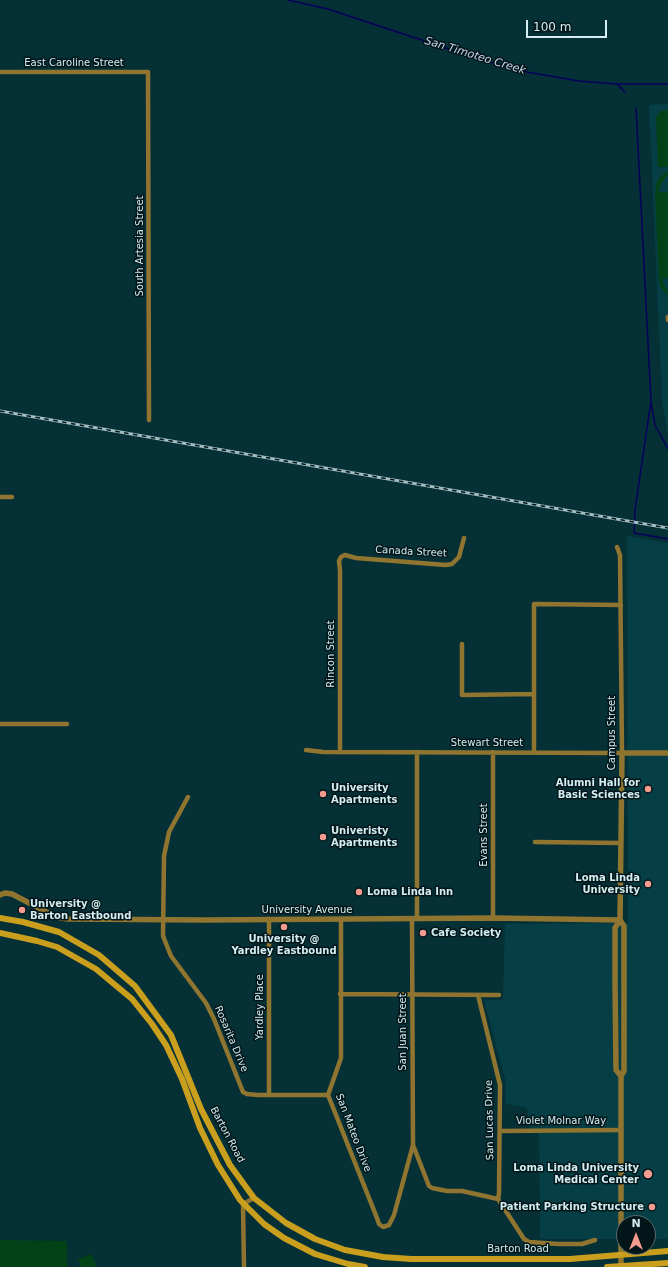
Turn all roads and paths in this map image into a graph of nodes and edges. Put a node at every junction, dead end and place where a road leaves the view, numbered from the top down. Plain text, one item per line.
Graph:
1 (0, 72) edge
2 (148, 72) joint
3 (149, 420) dead end
4 (0, 497) edge
5 (12, 497) dead end
6 (464, 538) dead end
7 (617, 547) dead end
8 (341, 557) joint
9 (621, 605) junction
10 (462, 644) dead end
11 (534, 694) junction
12 (0, 724) edge
13 (67, 724) dead end
14 (306, 750) dead end
15 (340, 752) junction
16 (417, 752) junction
17 (493, 752) junction
18 (534, 752) junction
19 (622, 753) junction
20 (668, 753) edge
21 (188, 797) dead end
22 (535, 842) dead end
23 (621, 843) junction
24 (0, 895) edge
25 (0, 918) edge
26 (493, 918) junction
27 (269, 919) junction
28 (340, 919) junction
29 (414, 919) junction
30 (163, 920) junction
31 (620, 920) junction
32 (0, 933) edge
33 (340, 994) junction
34 (412, 995) junction
35 (478, 995) junction
36 (499, 996) dead end
37 (621, 1076) junction
38 (269, 1095) junction
39 (328, 1095) junction
40 (621, 1130) junction
41 (500, 1131) junction
42 (413, 1146) junction
43 (254, 1198) junction
44 (498, 1199) junction
45 (243, 1204) junction
46 (621, 1215) edge
47 (386, 1226) joint
48 (595, 1240) dead end
49 (668, 1251) edge
50 (656, 1252) edge
51 (622, 1255) joint
52 (668, 1263) edge
53 (244, 1267) edge
54 (365, 1267) edge
55 (607, 1267) edge
56 (621, 1267) edge

1 - 2 street, East Caroline Street
2 - 3 street, South Artesia Street
4 - 5 street
6 - 8 street, Canada Street
7 - 9 street, Campus Street
8 - 15 street, Rincon Street
9 - 11 street
9 - 19 street, Campus Street
10 - 11 street
11 - 18 street
12 - 13 street
14 - 15 street, Stewart Street
15 - 16 street, Stewart Street
16 - 17 street, Stewart Street
16 - 29 street, San Juan Street
17 - 18 street, Stewart Street
17 - 26 street, Evans Street
18 - 19 street, Stewart Street
19 - 20 street, Stewart Street
19 - 23 street, Campus Street
21 - 30 street
22 - 23 street
23 - 31 street, Campus Street
24 - 30 street, University Avenue
25 - 43 main road, Barton Road
26 - 29 street, University Avenue
26 - 31 street, University Avenue
27 - 28 street, University Avenue
27 - 30 street, University Avenue
27 - 38 street, Yardley Place
28 - 29 street, University Avenue
28 - 33 street, San Mateo Drive
29 - 34 street, San Juan Street
30 - 38 street, Rosarita Drive
31 - 37 street, Campus Street
31 - 37 street, Campus Street
32 - 45 main road, Barton Road
33 - 34 street
33 - 39 street, San Mateo Drive
34 - 35 street
34 - 42 street, San Juan Street
35 - 36 street
35 - 41 street, San Lucas Drive
37 - 40 street, Campus Street
38 - 39 street, Rosarita Drive
39 - 47 street, San Mateo Drive
40 - 41 street, Violet Molnar Way
40 - 46 street, Campus Street
41 - 44 street, San Lucas Drive
42 - 44 street, San Juan Street
42 - 47 street, San Juan Street
43 - 45 street
43 - 51 main road, Barton Road
44 - 48 street
45 - 53 street
45 - 54 main road, Barton Road
49 - 50 main road, Barton Road
51 - 56 street
52 - 56 main road
55 - 56 main road

